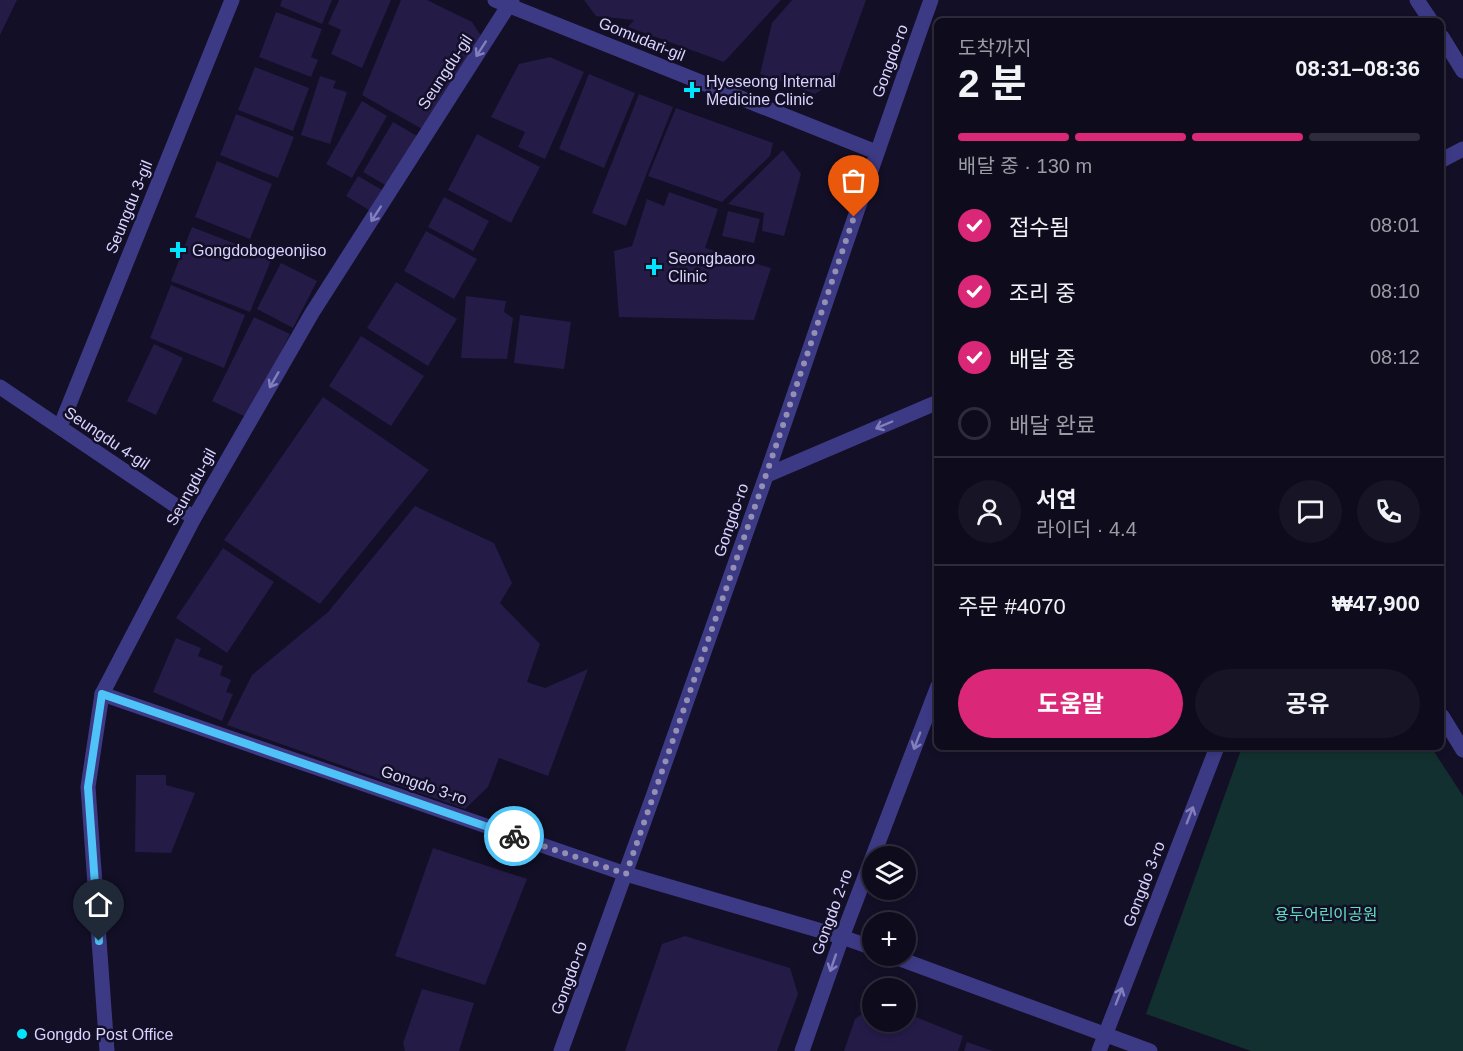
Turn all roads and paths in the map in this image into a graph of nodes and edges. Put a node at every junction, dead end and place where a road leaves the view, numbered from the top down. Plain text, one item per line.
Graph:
1 (232, 0) edge
2 (931, 0) edge
3 (1417, 0) edge
4 (505, 2) edge
5 (1429, 18) edge
6 (1444, 41) edge
7 (1463, 71) edge
8 (1463, 149) edge
9 (876, 152) junction
10 (1444, 159) edge
11 (0, 387) edge
12 (934, 404) edge
13 (60, 427) junction
14 (766, 475) junction
15 (194, 518) junction
16 (102, 694) junction
17 (934, 696) edge
18 (1444, 719) edge
19 (1216, 750) edge
20 (1463, 750) edge
21 (626, 874) junction
22 (842, 937) junction
23 (862, 944) edge
24 (916, 965) edge
25 (1105, 1034) junction
26 (107, 1051) edge
27 (561, 1051) edge
28 (802, 1051) edge
29 (1099, 1051) edge
30 (1150, 1051) edge

1 - 13 street, Seungdu 3-gil
2 - 9 street, Gongdo-ro
3 - 5 street
4 - 9 street, Gomudari-gil
4 -> 15 street, Seungdu-gil
6 - 7 street
8 - 10 street
9 - 14 street, Gongdo-ro
11 - 13 street, Seungdu 4-gil
12 -> 14 street
13 - 15 street, Seungdu 4-gil
14 - 21 street, Gongdo-ro
15 - 16 street, Seungdu-gil
16 - 21 street, Gongdo 3-ro
16 - 26 street, Seungdu-gil
17 -> 22 street, Gongdo 2-ro
18 - 20 street
25 -> 19 street, Gongdo 3-ro
21 - 22 street, Gongdo 3-ro
21 - 27 street, Gongdo-ro
22 - 23 street, Gongdo 3-ro
22 -> 28 street, Gongdo 2-ro
24 - 25 street
25 - 29 street, Gongdo 3-ro
25 - 30 street

